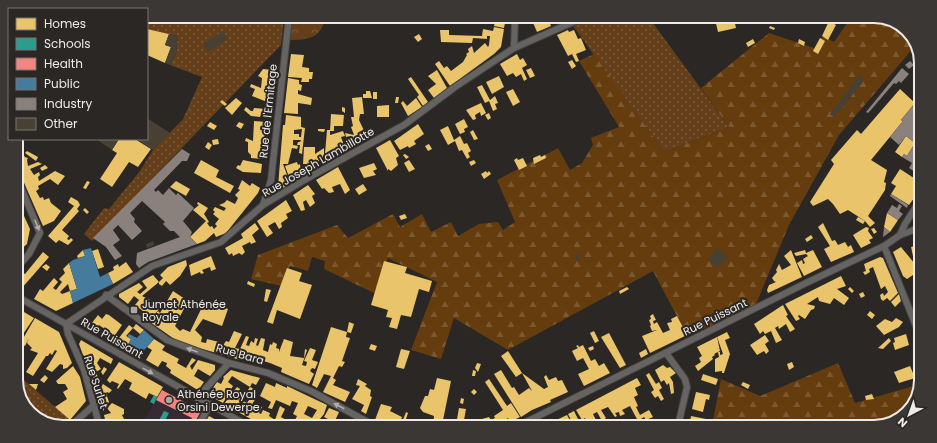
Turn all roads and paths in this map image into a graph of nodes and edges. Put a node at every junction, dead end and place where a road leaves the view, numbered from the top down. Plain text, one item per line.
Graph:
1 (288, 23) edge
2 (515, 23) edge
3 (571, 23) edge
4 (514, 48) junction
5 (23, 193) edge
6 (263, 206) junction
7 (914, 210) edge
8 (914, 230) edge
9 (900, 235) junction
10 (884, 246) junction
11 (23, 261) edge
12 (106, 295) junction
13 (23, 300) edge
14 (914, 321) edge
15 (66, 324) junction
16 (666, 353) junction
17 (229, 363) junction
18 (197, 398) junction
19 (94, 405) junction
20 (210, 405) junction
21 (78, 420) edge
22 (98, 420) edge
23 (201, 420) edge
24 (238, 420) edge
25 (364, 420) edge
26 (530, 420) edge
27 (679, 420) edge

1 - 6 street, Rue de l'Ermitage
2 - 4 street
3 - 4 street, Rue Joseph Lambillotte
4 - 6 street, Rue Joseph Lambillotte
5 -> 11 street
6 - 12 street, Rue Joseph Lambillotte
7 - 9 street
8 - 9 street, Rue Puissant
9 - 10 street, Rue Puissant
10 - 14 street
10 - 16 street, Rue Puissant
12 - 15 street, Rue Joseph Lambillotte
17 -> 12 street, Rue Bara
13 - 15 street, Rue Puissant
15 -> 18 street, Rue Puissant
15 - 19 street, Rue Surlet
16 - 26 street, Rue Puissant
16 - 27 street
17 - 18 street
25 -> 17 street, Rue Bara
18 - 20 street, Rue Puissant
19 - 21 street
19 - 22 street, Rue Surlet
20 - 23 street
20 - 24 street, Rue Puissant

